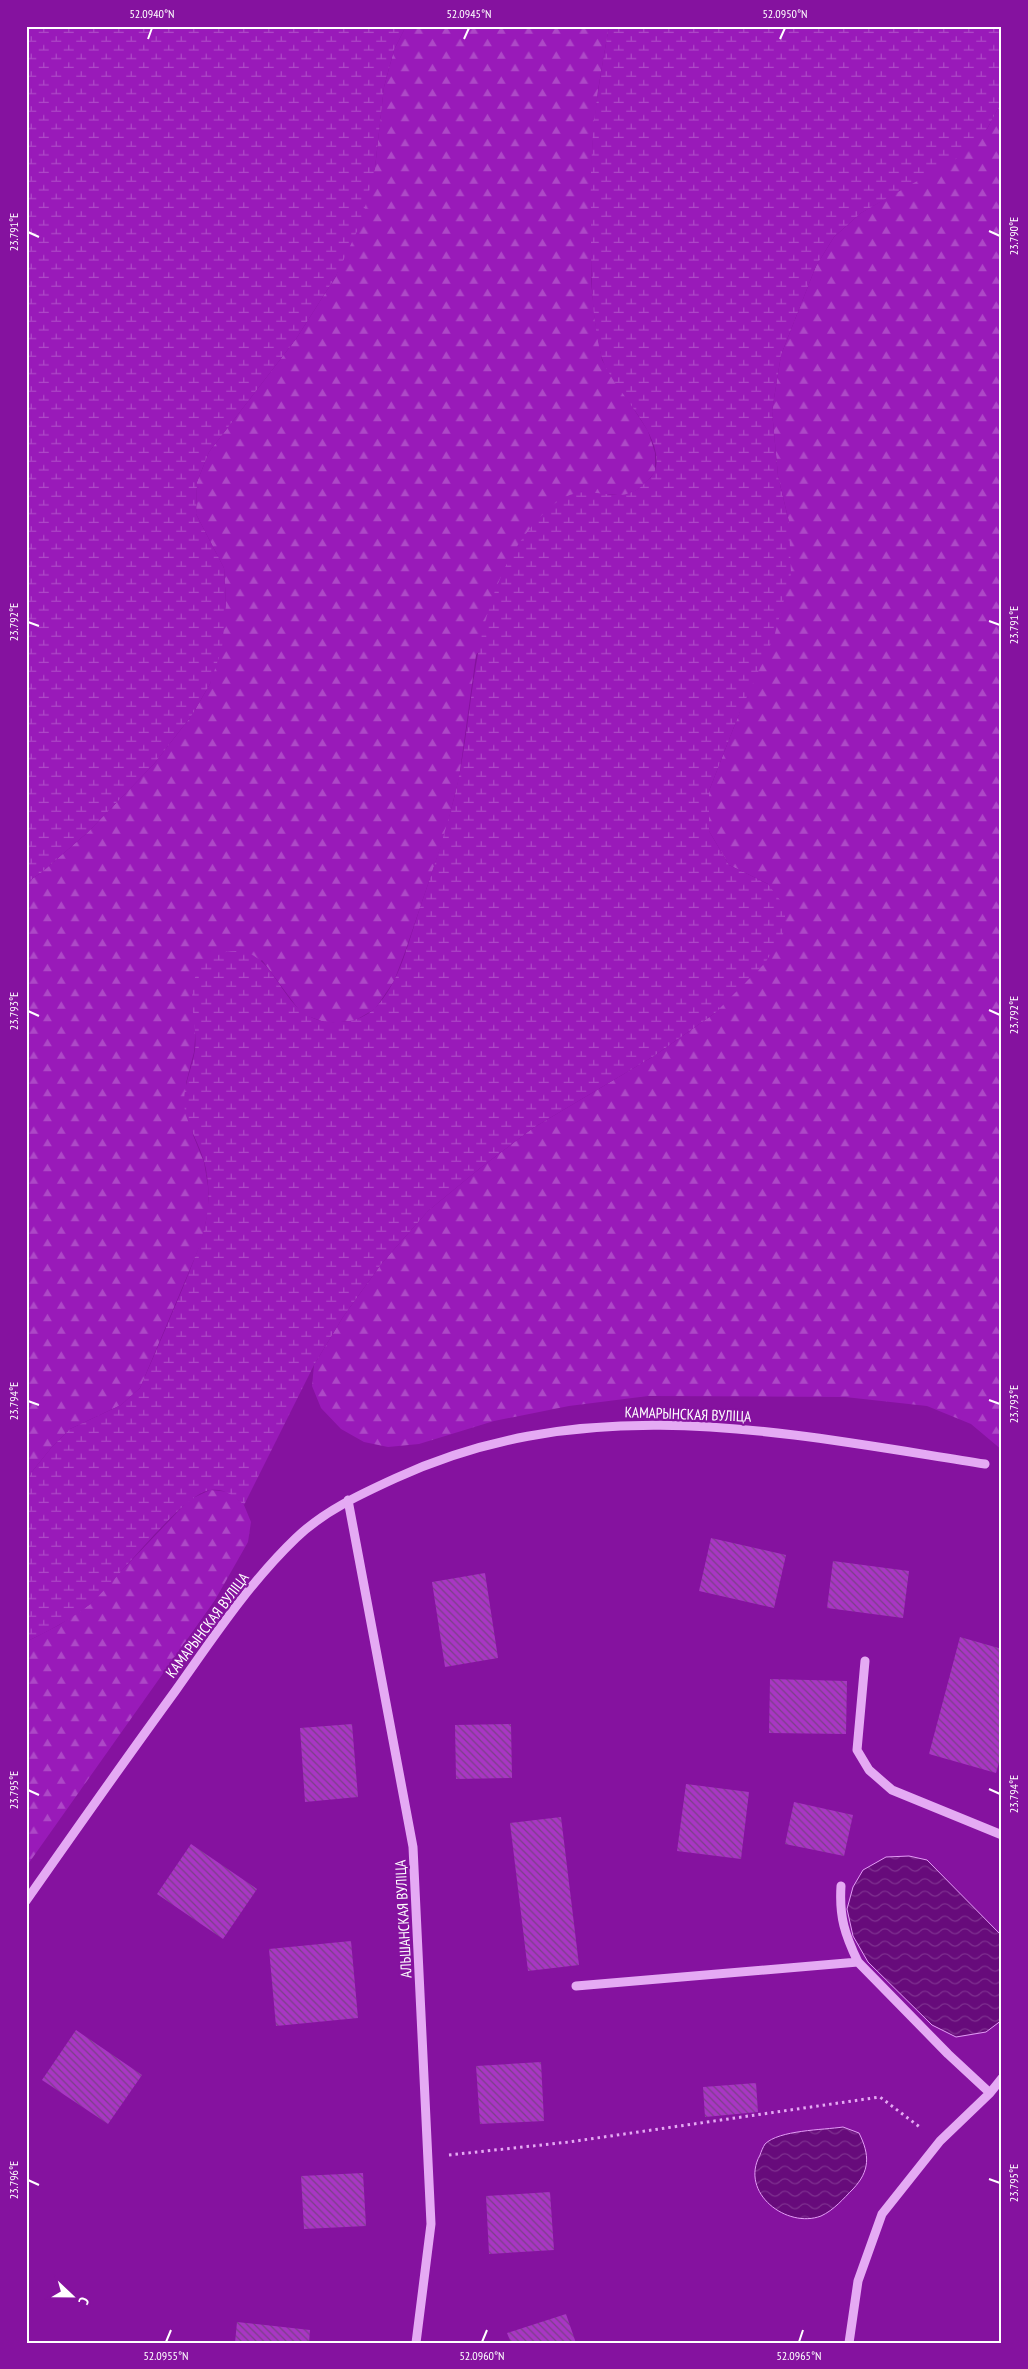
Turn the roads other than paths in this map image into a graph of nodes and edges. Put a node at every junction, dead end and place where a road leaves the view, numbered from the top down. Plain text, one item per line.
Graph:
1 (985, 1464) dead end
2 (348, 1500) junction
3 (865, 1661) dead end
4 (1002, 1835) edge
5 (841, 1886) dead end
6 (26, 1902) edge
7 (858, 1962) junction
8 (576, 1986) dead end
9 (1002, 2078) edge
10 (990, 2093) junction
11 (416, 2343) edge
12 (849, 2343) edge

1 - 2 street, КАМАРЫНСКАЯ ВУЛІЦА
2 - 6 street, КАМАРЫНСКАЯ ВУЛІЦА
2 - 11 street, АЛЬШАНСКАЯ ВУЛІЦА
3 - 4 street
5 - 7 street
7 - 8 street
7 - 10 street
9 - 10 street
10 - 12 street

